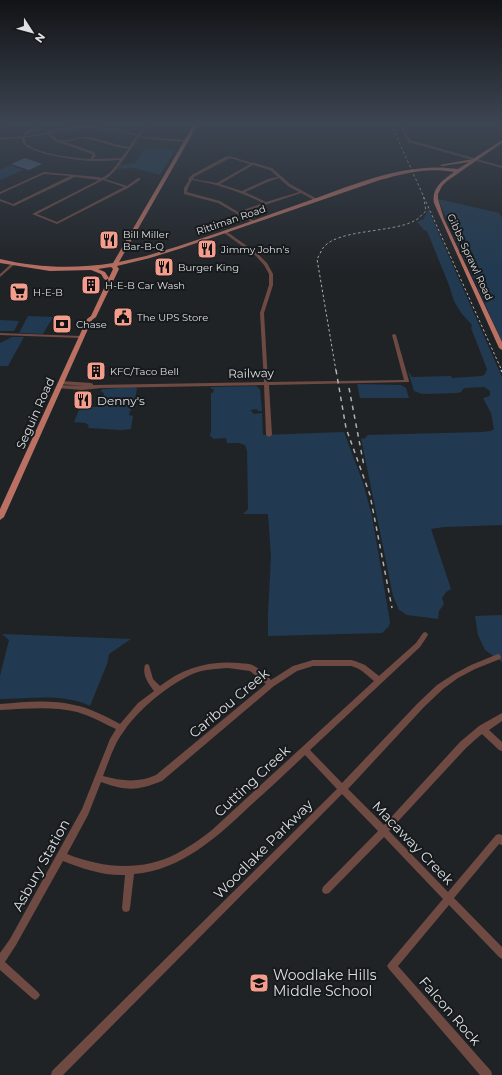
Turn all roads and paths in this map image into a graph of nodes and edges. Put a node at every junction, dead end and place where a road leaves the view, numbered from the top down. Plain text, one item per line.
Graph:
1 (41, 174) edge
2 (56, 174) edge
3 (109, 174) edge
4 (167, 174) edge
5 (196, 174) edge
6 (235, 174) edge
7 (276, 174) edge
8 (403, 174) edge
9 (454, 174) edge
10 (74, 176) junction
11 (280, 177) junction
12 (104, 179) junction
13 (139, 179) dead end
14 (190, 179) junction
15 (218, 184) junction
16 (127, 187) junction
17 (243, 192) junction
18 (301, 192) junction
19 (0, 193) edge
20 (0, 200) edge
21 (317, 200) junction
22 (265, 204) junction
23 (238, 213) junction
24 (253, 222) junction
25 (225, 232) junction
26 (122, 252) junction
27 (137, 260) junction
28 (0, 261) edge
29 (13, 264) junction
30 (115, 266) junction
31 (88, 268) junction
32 (0, 276) edge
33 (106, 278) junction
34 (90, 319) junction
35 (0, 334) edge
36 (394, 335) dead end
37 (80, 339) junction
38 (502, 348) edge
39 (266, 383) junction
40 (60, 385) junction
41 (269, 435) dead end
42 (0, 517) edge
43 (425, 635) dead end
44 (498, 658) dead end
45 (147, 667) dead end
46 (379, 681) junction
47 (271, 684) junction
48 (159, 691) junction
49 (0, 707) edge
50 (502, 717) edge
51 (120, 728) junction
52 (482, 729) junction
53 (502, 746) edge
54 (305, 750) junction
55 (99, 778) junction
56 (343, 788) junction
57 (384, 831) junction
58 (501, 839) edge
59 (62, 856) junction
60 (130, 872) junction
61 (326, 890) dead end
62 (449, 898) junction
63 (126, 908) dead end
64 (502, 954) edge
65 (0, 962) edge
66 (35, 994) dead end
67 (56, 1075) edge
68 (486, 1075) edge

1 - 19 street
2 - 10 street
3 - 12 street
4 - 26 main road, Seguin Road
5 - 14 street
6 - 15 street
7 - 11 street
8 - 21 main road, Rittiman Road
9 - 38 main road, Gibbs Sprawl Road
10 - 12 street
10 - 20 street
11 - 17 street
11 - 18 street
12 - 16 street
12 - 16 street
13 - 16 street
14 - 15 street
14 - 23 street
15 - 17 street
17 - 22 street
18 - 21 street
18 - 22 street
21 - 24 main road, Rittiman Road
22 - 23 street
23 - 24 street
24 - 25 main road, Rittiman Road
25 - 27 main road, Rittiman Road
25 - 39 street
26 - 27 main road
26 - 30 main road, Seguin Road
27 - 30 main road, Rittiman Road
28 - 29 main road, Rittiman Road
29 - 31 main road, Rittiman Road
29 - 32 street
30 - 31 main road, Rittiman Road
30 - 33 main road, Seguin Road
30 - 34 main road, Seguin Road
31 - 33 main road
33 - 34 main road, Seguin Road
34 - 37 main road, Seguin Road
35 - 37 street
36 - 39 street, Railway
37 - 40 main road, Seguin Road
39 - 40 street, Railway
39 - 41 street
40 - 42 main road, Seguin Road
43 - 46 street, Cutting Creek
44 - 56 street, Woodlake Parkway
45 - 48 street
46 - 47 street, Caribou Creek
46 - 54 street, Cutting Creek
47 - 48 street, Asbury Station
47 - 55 street, Caribou Creek
48 - 51 street, Asbury Station
49 - 51 street
50 - 52 street
51 - 55 street, Asbury Station
52 - 53 street
52 - 57 street
54 - 56 street, Macaway Creek
54 - 60 street, Cutting Creek
55 - 59 street, Asbury Station
56 - 57 street, Macaway Creek
56 - 67 street, Woodlake Parkway
57 - 61 street
57 - 62 street, Macaway Creek
58 - 62 street
59 - 60 street, Cutting Creek
59 - 65 street, Asbury Station
60 - 63 street
62 - 64 street, Macaway Creek
62 - 68 street, Falcon Rock
65 - 66 street

